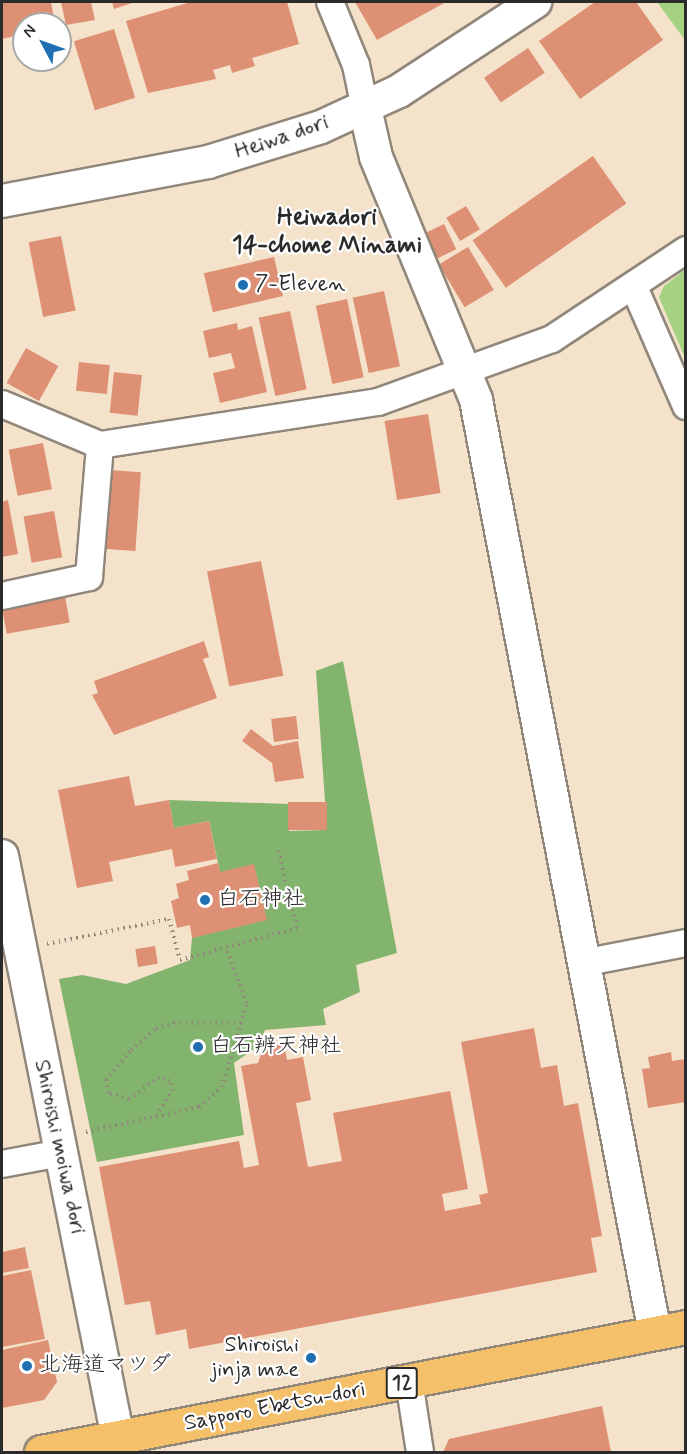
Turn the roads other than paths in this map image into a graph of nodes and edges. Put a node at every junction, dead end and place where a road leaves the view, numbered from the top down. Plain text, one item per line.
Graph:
1 (330, 2) edge
2 (535, 2) edge
3 (365, 108) junction
4 (2, 201) edge
5 (686, 250) edge
6 (634, 287) junction
7 (468, 372) junction
8 (2, 404) edge
9 (686, 406) edge
10 (100, 445) junction
11 (2, 596) edge
12 (2, 856) edge
13 (686, 943) edge
14 (587, 962) junction
15 (59, 1145) junction
16 (2, 1164) edge
17 (670, 1330) edge
18 (409, 1382) junction
19 (118, 1438) junction
20 (41, 1452) edge
21 (420, 1452) edge

1 - 3 street
2 - 3 street, Heiwa dori
3 - 4 street, Heiwa dori
3 - 7 street
5 - 6 street
6 - 7 street
6 - 9 street
7 - 10 street
7 - 14 street
8 - 10 street
10 - 11 street
12 - 15 street, Shiroishi moiwa dori
13 - 14 street
14 - 17 street
15 - 16 street
15 - 19 street, Shiroishi moiwa dori
17 - 18 highway, Sapporo Ebetsu-dori / 12
18 - 19 highway, Sapporo Ebetsu-dori / 12
18 - 21 street
19 - 20 highway, Sapporo Ebetsu-dori / 12

